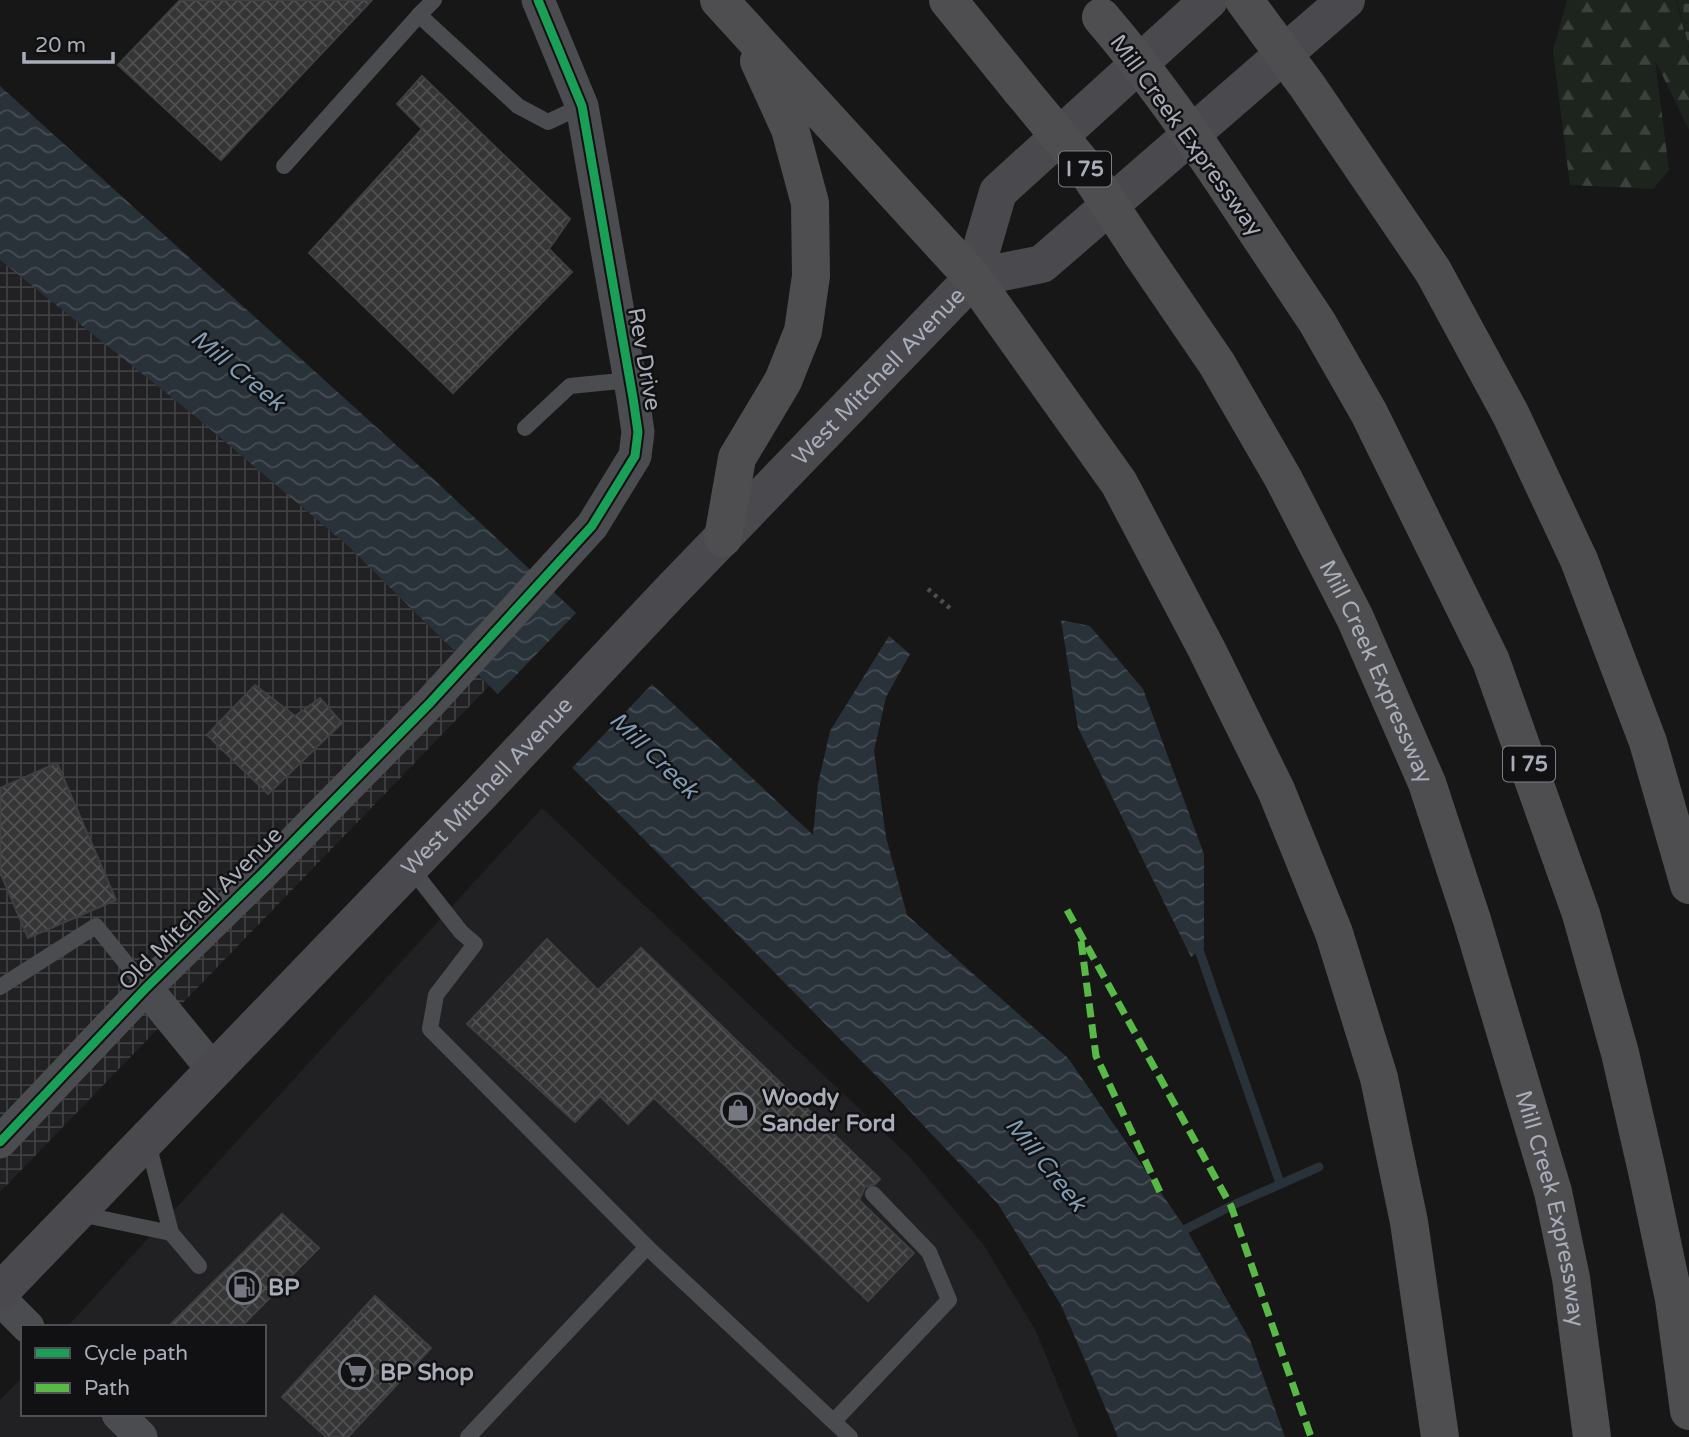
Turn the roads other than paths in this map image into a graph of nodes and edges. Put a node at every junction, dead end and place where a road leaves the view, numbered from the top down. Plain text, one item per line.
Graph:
1 (434, 0) edge
2 (538, 0) edge
3 (948, 0) edge
4 (1209, 0) edge
5 (1244, 0) edge
6 (1346, 0) edge
7 (1094, 8) edge
8 (731, 14) edge
9 (419, 15) junction
10 (1283, 54) junction
11 (582, 106) junction
12 (284, 166) dead end
13 (973, 278) junction
14 (630, 380) junction
15 (525, 428) dead end
16 (723, 538) junction
17 (430, 703) joint
18 (410, 867) junction
19 (1689, 885) edge
20 (0, 987) edge
21 (146, 988) junction
22 (214, 1071) junction
23 (148, 1140) junction
24 (0, 1142) edge
25 (873, 1194) dead end
26 (78, 1214) junction
27 (171, 1233) junction
28 (647, 1247) junction
29 (199, 1266) dead end
30 (0, 1292) edge
31 (0, 1299) edge
32 (26, 1325) edge
33 (1689, 1411) edge
34 (834, 1422) junction
35 (468, 1437) edge
36 (850, 1437) edge
37 (1440, 1437) edge
38 (1592, 1437) edge

1 - 9 lane
2 - 11 street, Rev Drive
3 - 38 highway, Mill Creek Expressway / I 75, bridge
4 - 13 main road, West Mitchell Avenue
5 - 10 highway
6 - 10 main road, West Mitchell Avenue
7 - 33 highway, Mill Creek Expressway / I 75, bridge
8 - 13 highway
8 - 16 highway
9 - 11 lane
9 - 12 lane
10 - 13 main road, West Mitchell Avenue
10 - 19 highway
11 - 14 street, Rev Drive
13 - 16 main road, West Mitchell Avenue
13 - 37 highway
14 - 15 lane
14 - 17 street, Rev Drive
16 - 18 main road, West Mitchell Avenue
17 - 21 street, Old Mitchell Avenue
18 - 22 main road, West Mitchell Avenue
18 - 28 lane
20 - 21 lane
21 - 22 street
21 - 24 street, Old Mitchell Avenue
22 - 23 main road, West Mitchell Avenue
23 - 26 main road, West Mitchell Avenue
23 - 27 lane
25 - 34 lane
26 - 27 lane
26 - 30 main road, West Mitchell Avenue
27 - 29 lane
28 - 34 lane
28 - 35 lane
31 - 32 street
34 - 36 lane

